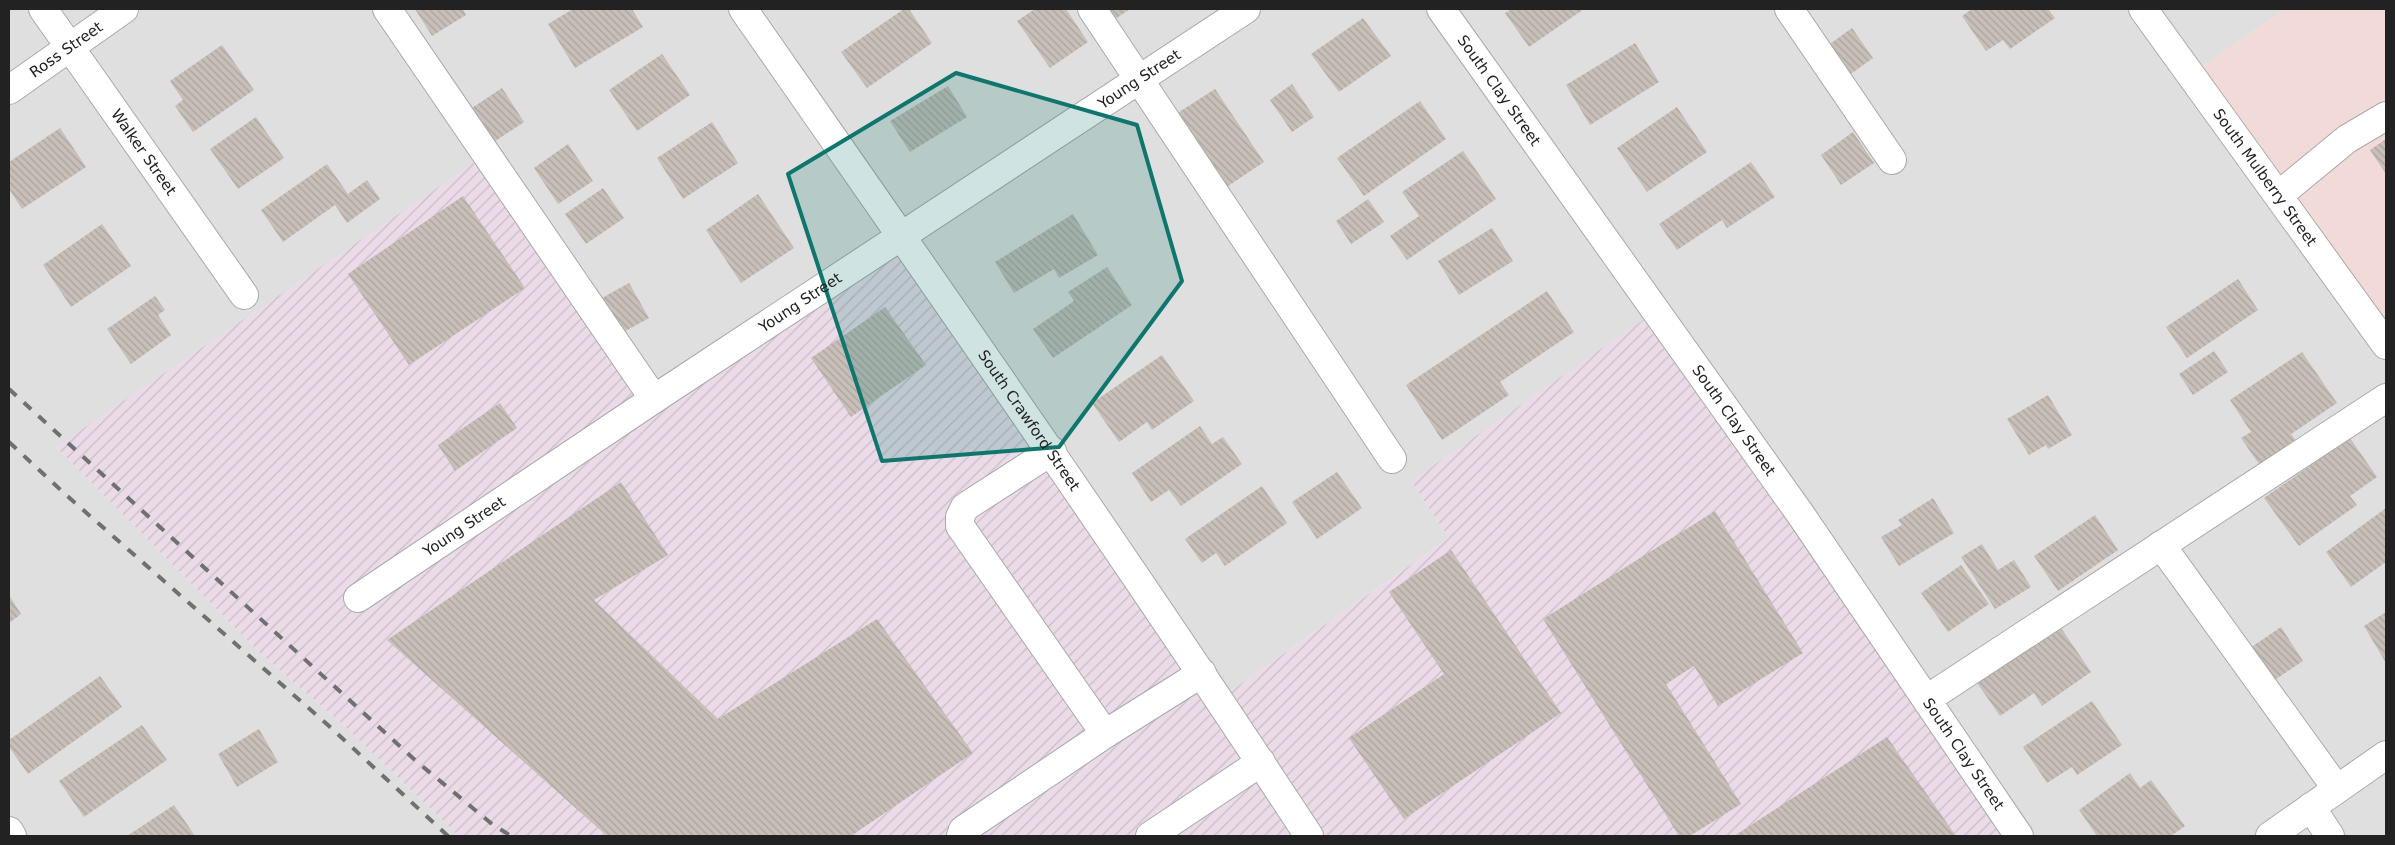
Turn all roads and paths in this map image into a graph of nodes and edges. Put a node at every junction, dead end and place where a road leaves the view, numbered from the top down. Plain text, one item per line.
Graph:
1 (42, 9) edge
2 (124, 9) edge
3 (387, 9) edge
4 (743, 9) edge
5 (1092, 9) edge
6 (1246, 9) edge
7 (1441, 9) edge
8 (1789, 9) edge
9 (2142, 9) edge
10 (69, 47) junction
11 (1139, 78) junction
12 (9, 90) edge
13 (2386, 116) edge
14 (1892, 160) dead end
15 (2279, 196) junction
16 (901, 235) junction
17 (244, 295) dead end
18 (2386, 345) edge
19 (2386, 398) edge
20 (654, 399) junction
21 (1052, 451) junction
22 (1392, 459) dead end
23 (2161, 545) junction
24 (358, 598) dead end
25 (1202, 673) junction
26 (1926, 699) junction
27 (1105, 734) junction
28 (2386, 755) edge
29 (1261, 762) junction
30 (2337, 789) junction
31 (2311, 807) junction
32 (9, 831) edge
33 (12, 836) edge
34 (961, 836) edge
35 (1150, 836) edge
36 (1309, 836) edge
37 (2018, 836) edge
38 (2270, 836) edge
39 (2330, 836) edge

1 - 10 street, Walker Street
2 - 10 street, Ross Street
3 - 20 street
4 - 16 street, South Crawford Street
5 - 11 street
6 - 11 street, Young Street
7 - 26 street, South Clay Street
8 - 14 street
9 - 15 street, South Mulberry Street
10 - 12 street, Ross Street
10 - 17 street, Walker Street
11 - 16 street, Young Street
11 - 22 street
13 - 15 street
15 - 18 street, South Mulberry Street
16 - 20 street, Young Street
16 - 21 street, South Crawford Street
19 - 23 street
20 - 24 street, Young Street
21 - 25 street, South Crawford Street
21 - 27 street
23 - 26 street
23 - 30 street
25 - 27 street
25 - 29 street, South Crawford Street
26 - 37 street, South Clay Street
27 - 34 street
28 - 30 street
29 - 35 street
29 - 36 street, South Crawford Street
30 - 31 street
31 - 38 street
31 - 39 street
32 - 33 street

